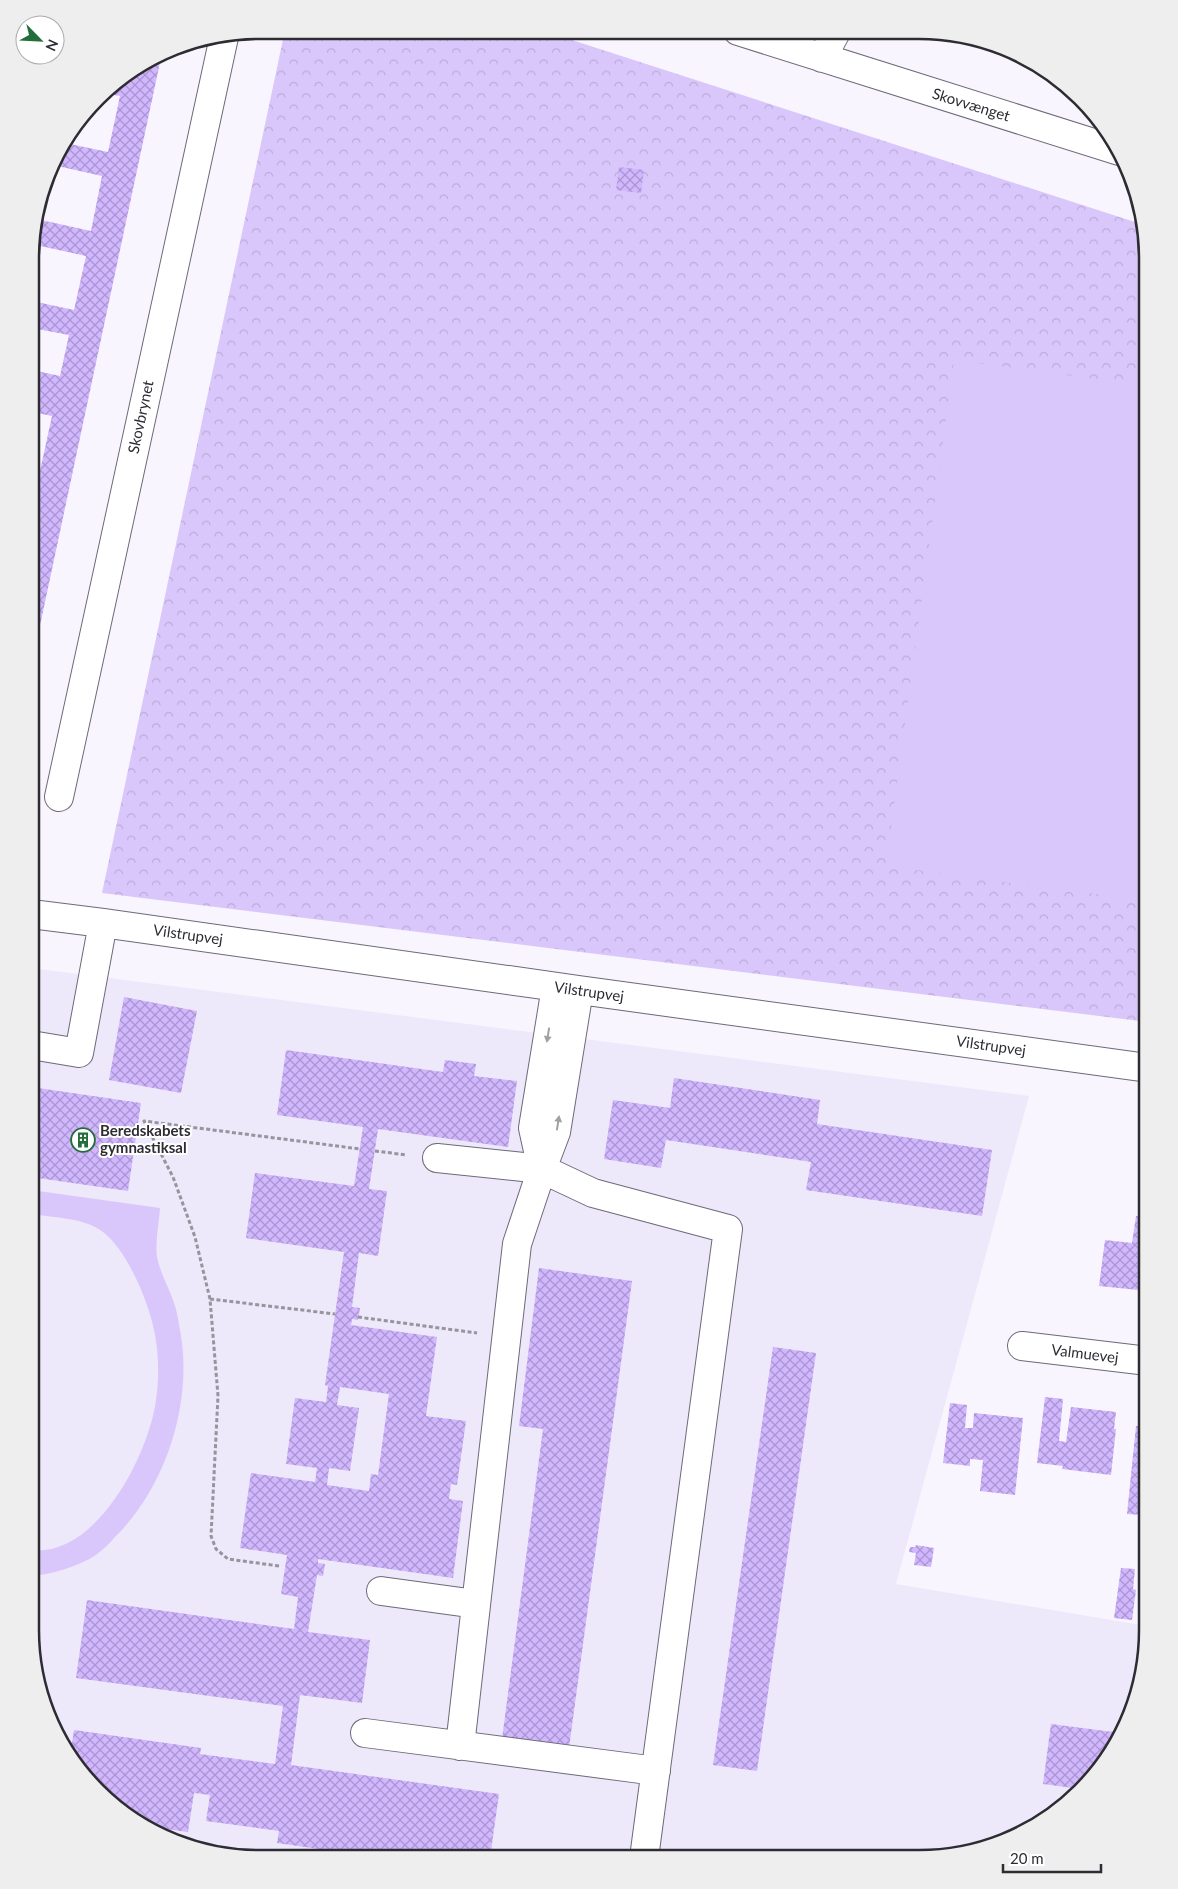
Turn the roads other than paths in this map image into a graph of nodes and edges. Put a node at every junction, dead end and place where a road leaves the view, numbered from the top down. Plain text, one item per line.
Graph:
1 (763, 39) edge
2 (832, 39) edge
3 (223, 42) edge
4 (822, 58) junction
5 (1109, 148) edge
6 (59, 797) dead end
7 (39, 915) edge
8 (102, 923) junction
9 (568, 989) junction
10 (39, 1046) edge
11 (1139, 1067) edge
12 (437, 1158) dead end
13 (542, 1169) junction
14 (1022, 1346) dead end
15 (1139, 1360) edge
16 (382, 1591) dead end
17 (476, 1604) junction
18 (366, 1733) dead end
19 (460, 1746) junction
20 (656, 1771) junction
21 (645, 1850) edge

1 - 4 street, Skovvænget
2 - 4 street
3 - 6 street, Skovbrynet
4 - 5 street, Skovvænget
7 - 8 street, Vilstrupvej
8 - 9 street, Vilstrupvej
8 - 10 street
9 - 11 street, Vilstrupvej
9 - 13 street
12 - 13 street
13 - 17 street
13 - 20 street
14 - 15 street, Valmuevej
16 - 17 street
17 - 19 street
18 - 19 street
19 - 20 street
20 - 21 street

